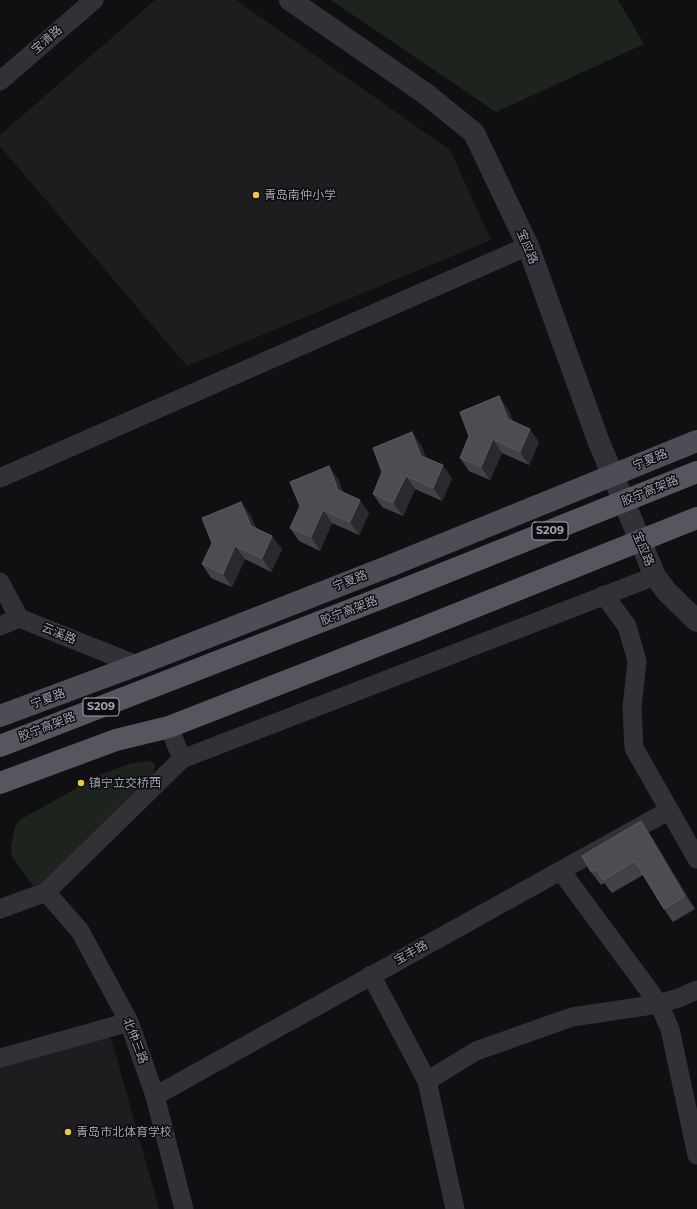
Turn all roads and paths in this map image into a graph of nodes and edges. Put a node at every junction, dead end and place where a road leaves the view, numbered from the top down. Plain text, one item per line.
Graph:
1 (94, 0) edge
2 (290, 0) edge
3 (0, 81) edge
4 (528, 246) junction
5 (697, 441) edge
6 (697, 472) edge
7 (0, 478) edge
8 (697, 518) edge
9 (655, 576) junction
10 (0, 582) edge
11 (604, 595) junction
12 (19, 618) junction
13 (697, 621) edge
14 (0, 626) edge
15 (137, 665) junction
16 (0, 716) edge
17 (169, 727) junction
18 (0, 746) edge
19 (182, 759) junction
20 (0, 783) edge
21 (668, 811) junction
22 (697, 859) edge
23 (561, 870) junction
24 (46, 892) junction
25 (0, 909) edge
26 (371, 975) junction
27 (697, 990) edge
28 (659, 1004) junction
29 (128, 1022) junction
30 (0, 1058) edge
31 (427, 1081) junction
32 (155, 1096) junction
33 (697, 1155) edge
34 (184, 1209) edge
35 (455, 1209) edge

1 - 3 street, 宝清路
2 - 4 street, 宝应路
4 - 7 street
4 - 9 street, 宝应路
5 - 15 main road, 宁夏路, bridge
6 - 18 highway, 胶宁高架路 / S209, bridge
8 - 17 highway, bridge
9 - 11 street
9 - 13 street, 宝应路
10 - 12 street
11 - 19 street
11 - 21 street
12 - 14 street
12 - 15 street, 云溪路
15 - 16 main road, 宁夏路
17 - 19 street
17 - 20 highway
19 - 24 street
21 - 22 street
21 - 23 street, 宝丰路
23 - 26 street, 宝丰路
23 - 28 street
24 - 25 street
24 - 29 street, 北仲三路
26 - 31 street
26 - 32 street, 宝丰路
27 - 28 street
28 - 31 street
28 - 33 street
29 - 30 street
29 - 32 street, 北仲三路
31 - 35 street
32 - 34 street, 北仲三路

